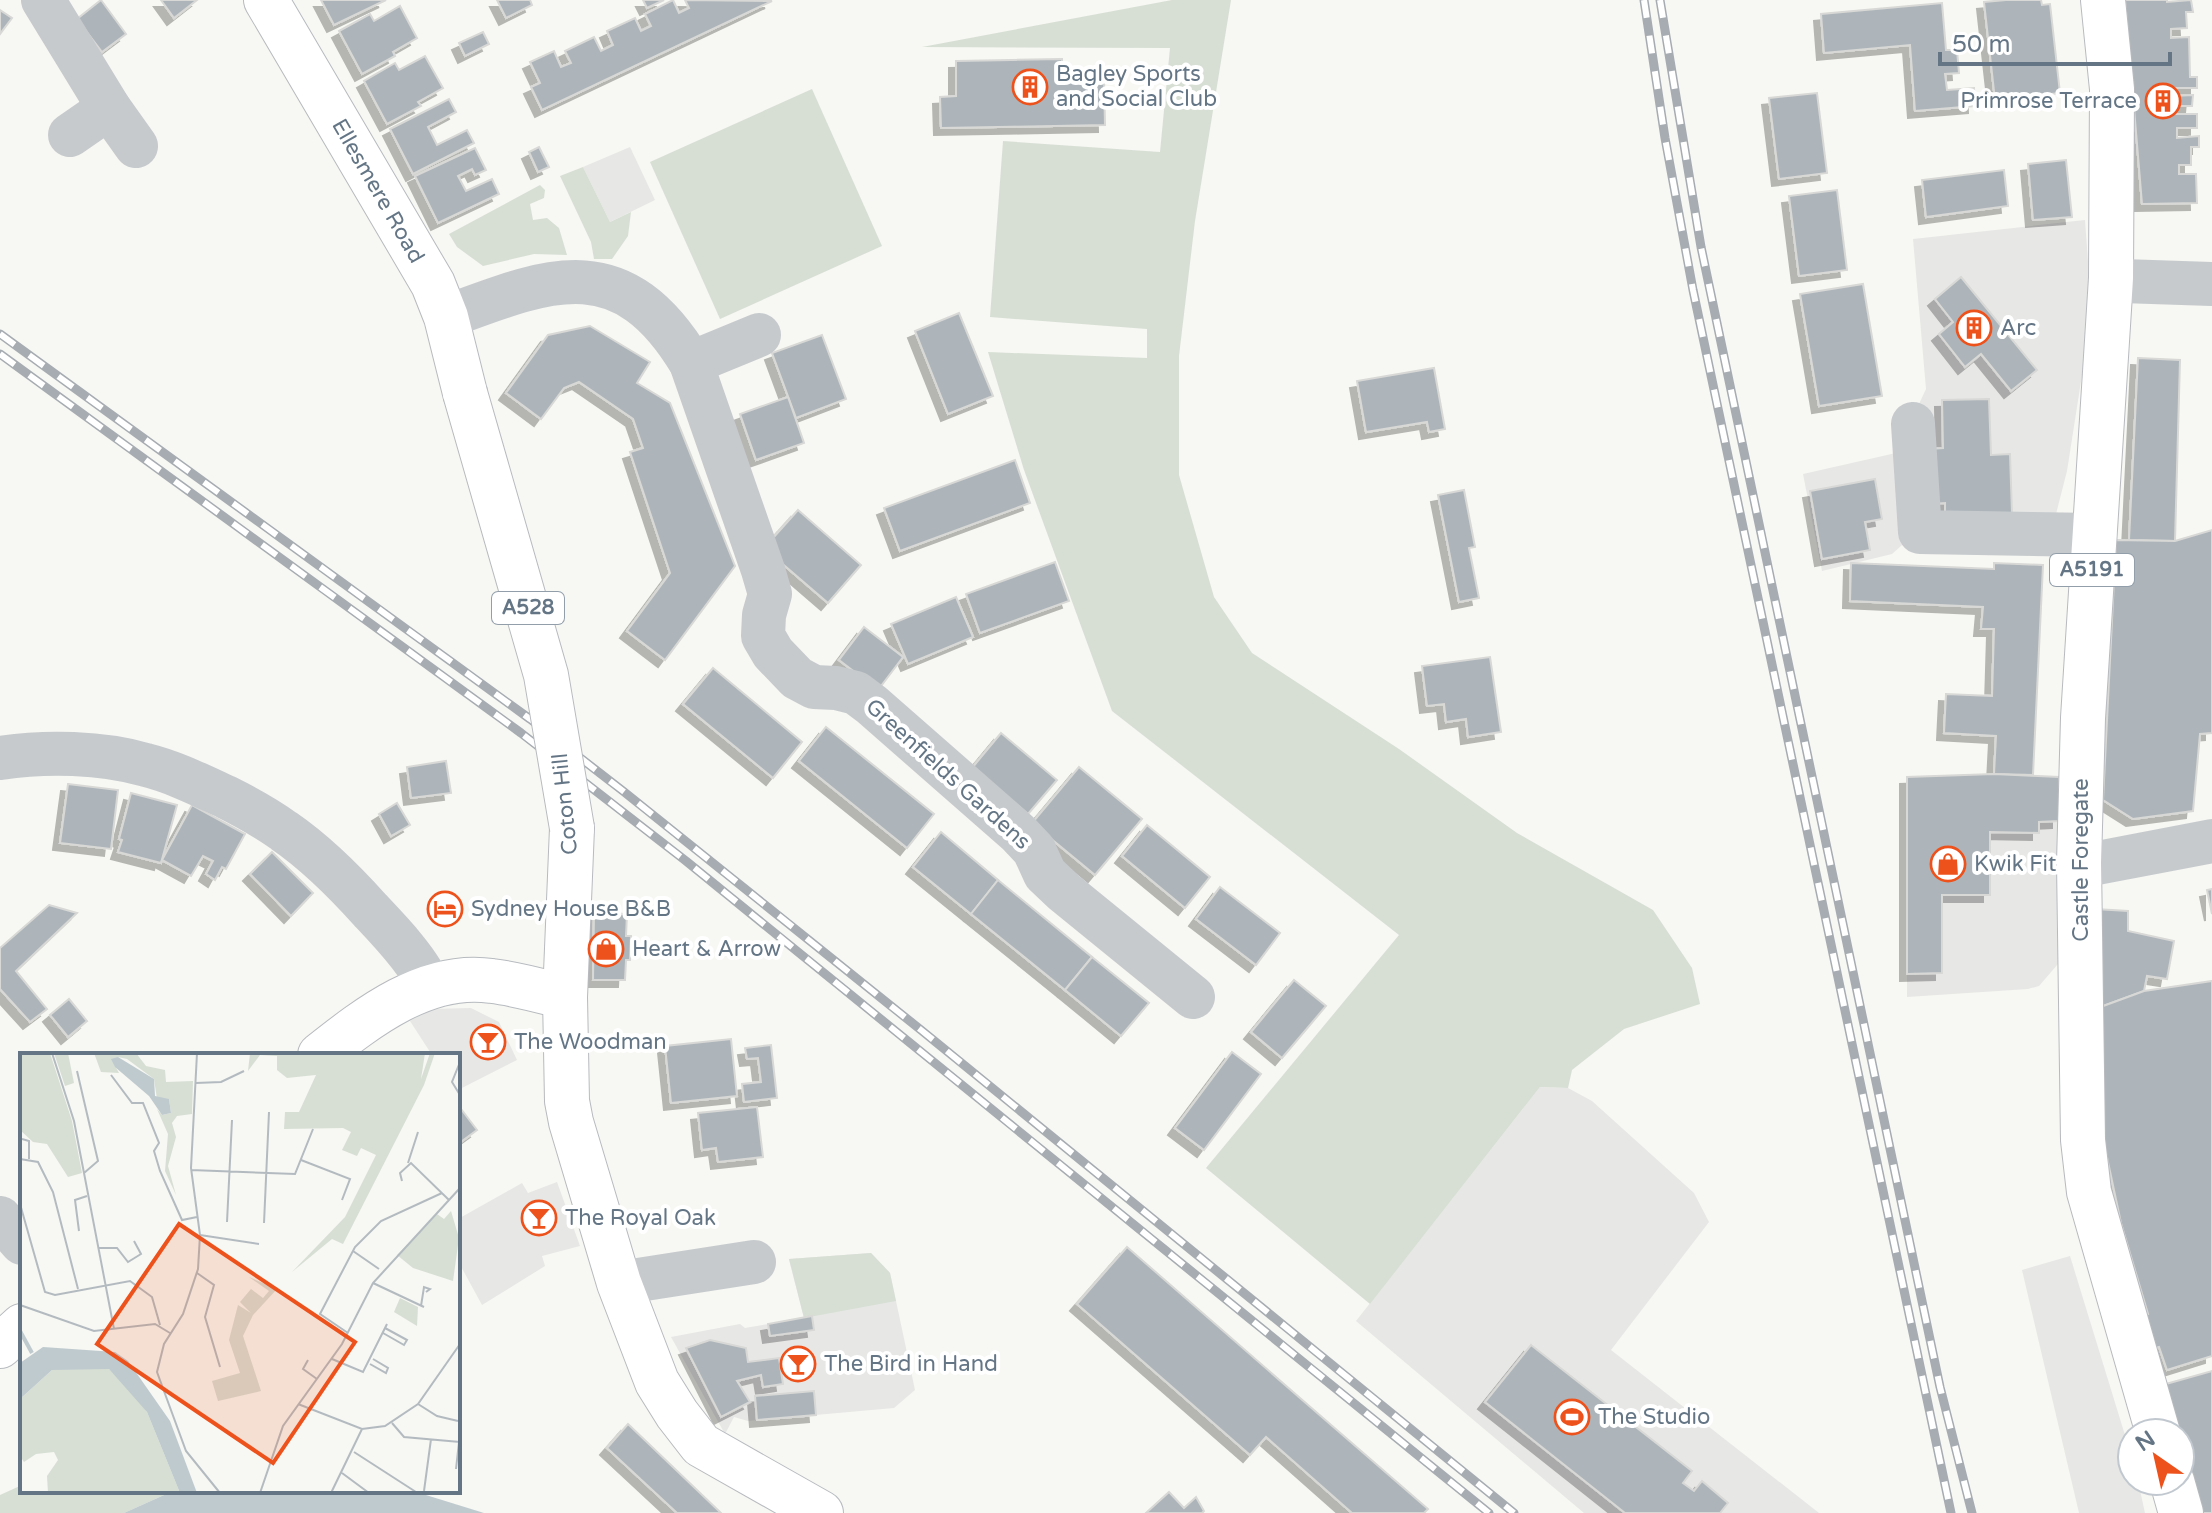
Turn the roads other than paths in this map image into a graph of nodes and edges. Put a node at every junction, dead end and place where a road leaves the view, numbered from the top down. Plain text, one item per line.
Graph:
1 (43, 0) edge
2 (266, 0) edge
3 (2103, 0) edge
4 (109, 108) junction
5 (70, 135) dead end
6 (136, 146) dead end
7 (2111, 278) junction
8 (2212, 284) edge
9 (446, 317) junction
10 (759, 335) dead end
11 (691, 363) junction
12 (465, 393) joint
13 (1913, 424) dead end
14 (2095, 535) junction
15 (0, 758) edge
16 (2212, 841) edge
17 (2079, 863) junction
18 (429, 987) junction
19 (565, 997) junction
20 (1193, 997) dead end
21 (323, 1053) edge
22 (0, 1218) edge
23 (20, 1241) edge
24 (754, 1262) dead end
25 (619, 1283) junction
26 (20, 1328) edge
27 (0, 1346) edge
28 (2153, 1417) edge
29 (821, 1513) edge

1 - 4 street
2 - 9 main road, Ellesmere Road / A528
3 - 7 main road, A5191
4 - 5 street
4 - 6 street
7 - 8 street
7 - 14 main road, Castle Foregate / A5191
9 - 11 street, Greenfields Gardens
9 - 12 main road, Ellesmere Road / A528
10 - 11 street
11 - 20 street, Greenfields Gardens
12 - 19 main road, Coton Hill / A528, bridge
13 - 14 street
14 - 17 main road, Castle Foregate / A5191
15 - 18 street
16 - 17 street
17 - 28 main road, Castle Foregate / A5191
18 - 19 main road
18 - 21 main road
19 - 25 main road, Coton Hill / A528
22 - 23 street
24 - 25 street
25 - 29 main road, Coton Hill / A528
26 - 27 main road

